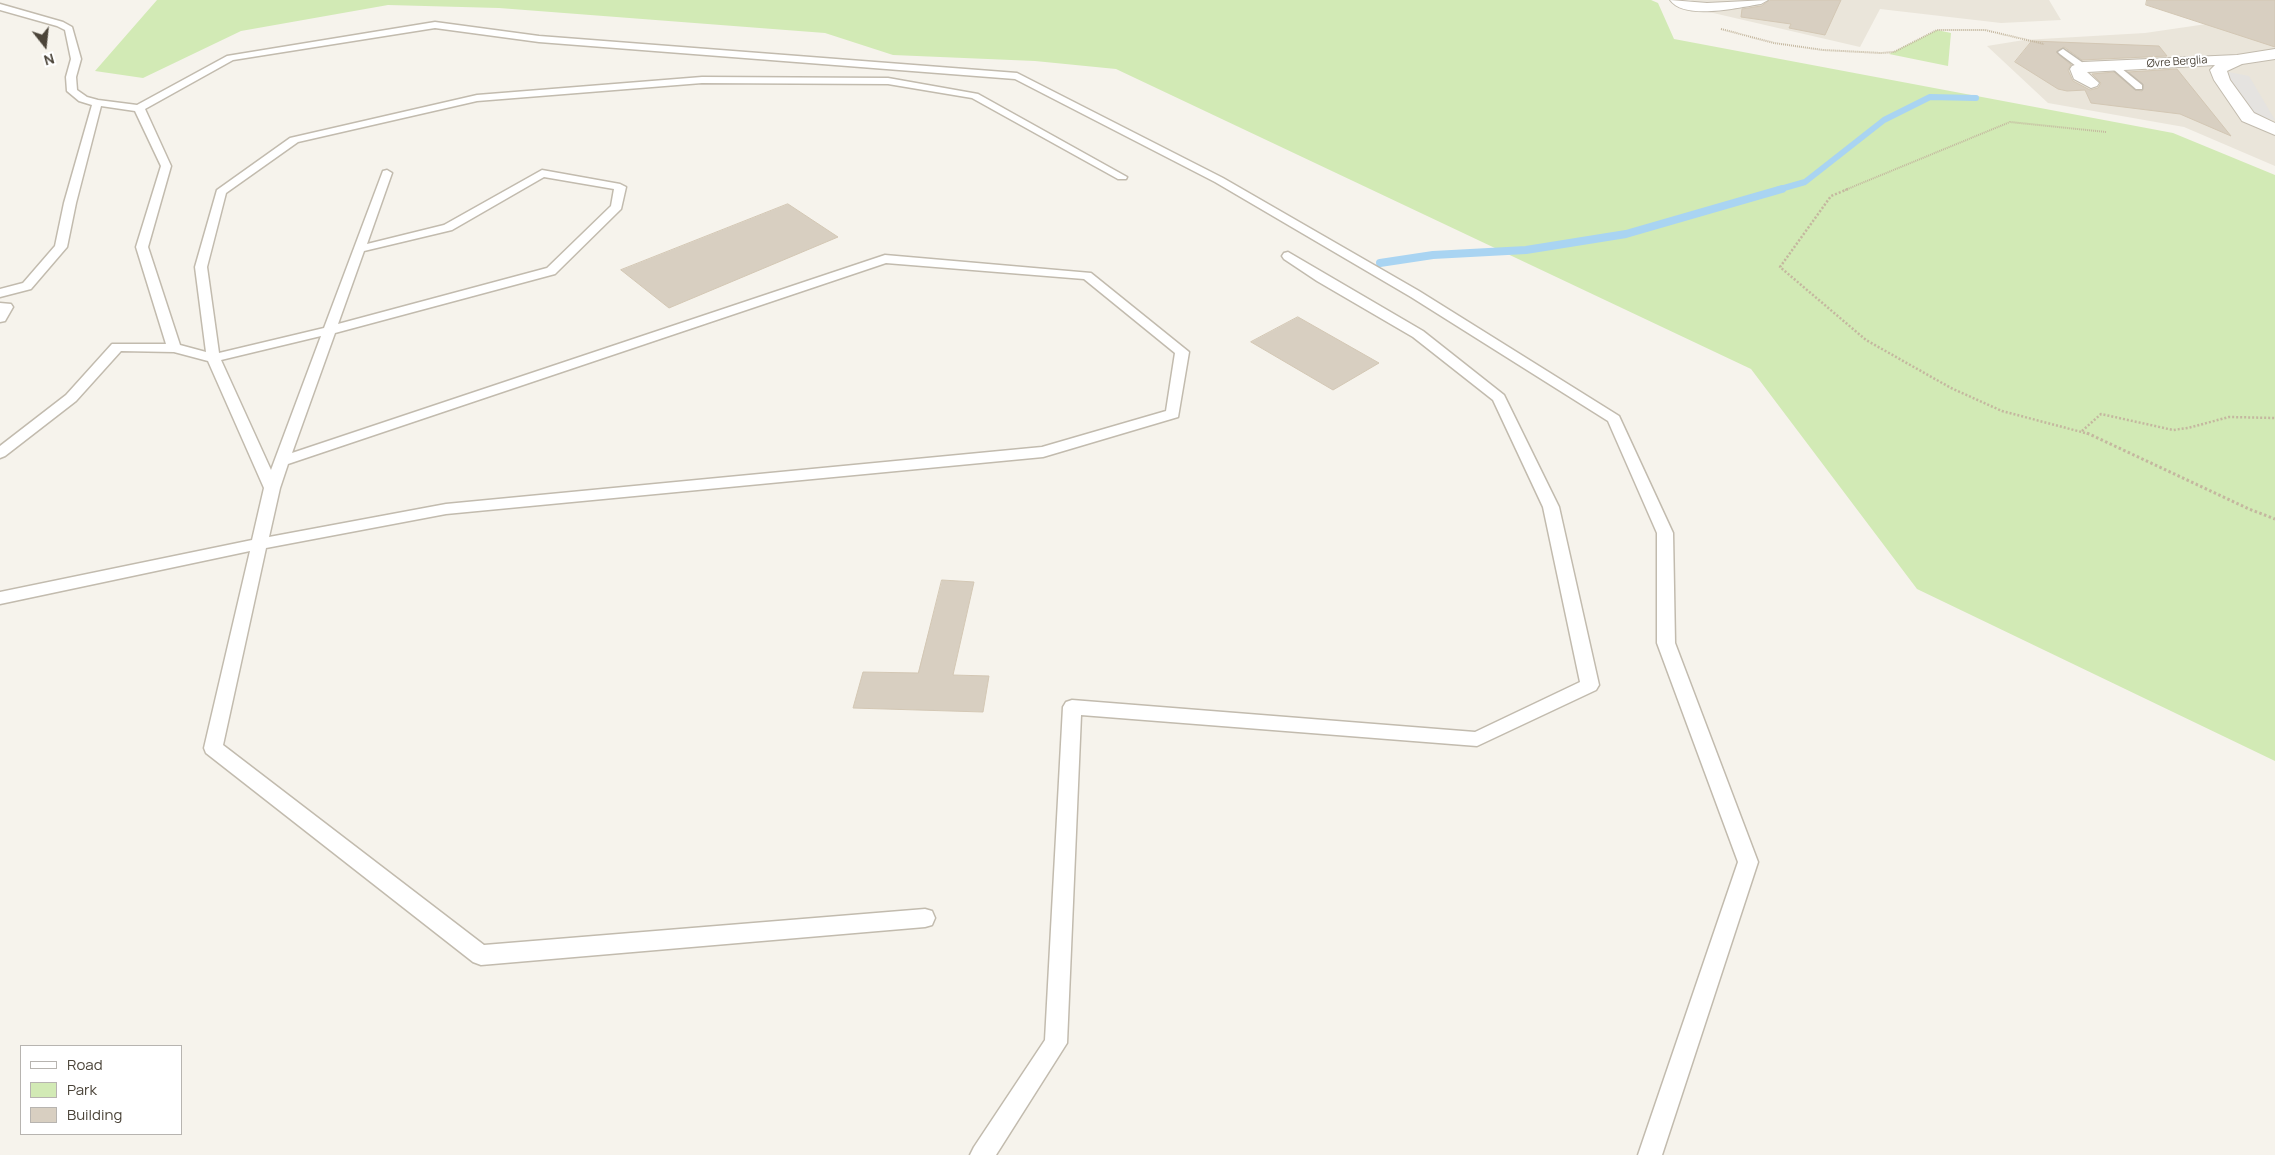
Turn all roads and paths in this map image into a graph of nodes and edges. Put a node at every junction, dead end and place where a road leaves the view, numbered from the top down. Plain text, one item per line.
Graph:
1 (1677, 0) edge
2 (1761, 0) edge
3 (0, 6) edge
4 (1720, 29) dead end
5 (2048, 45) dead end
6 (2063, 52) dead end
7 (2275, 54) edge
8 (2237, 60) junction
9 (2116, 66) junction
10 (2083, 67) junction
11 (2091, 83) dead end
12 (2139, 86) dead end
13 (98, 103) junction
14 (139, 108) junction
15 (2275, 130) edge
16 (2106, 132) dead end
17 (387, 173) dead end
18 (1122, 177) dead end
19 (359, 249) junction
20 (1288, 256) dead end
21 (0, 293) edge
22 (0, 307) edge
23 (0, 318) edge
24 (330, 330) junction
25 (174, 348) junction
26 (213, 358) junction
27 (2275, 418) edge
28 (2082, 431) junction
29 (0, 453) edge
30 (282, 461) junction
31 (272, 488) junction
32 (2275, 519) edge
33 (259, 544) junction
34 (0, 598) edge
35 (925, 918) dead end
36 (982, 1155) edge
37 (1650, 1155) edge

1 - 2 street
3 - 13 lane
4 - 5 path
6 - 10 lane
7 - 8 street, Øvre Berglia
8 - 9 street, Øvre Berglia
8 - 15 street, Øvre Berglia
9 - 10 street, Øvre Berglia
9 - 12 lane, Øvre Berglia
10 - 11 street
13 - 14 lane
13 - 21 lane
14 - 25 lane
14 - 37 lane
16 - 28 path
17 - 19 lane
18 - 26 lane
19 - 24 lane
19 - 24 lane
20 - 36 lane
22 - 23 lane
24 - 26 lane
24 - 30 lane
25 - 26 lane
25 - 29 lane
26 - 31 lane
27 - 28 path
28 - 32 path
30 - 31 lane
30 - 33 lane
31 - 33 lane
33 - 34 lane
33 - 35 lane

